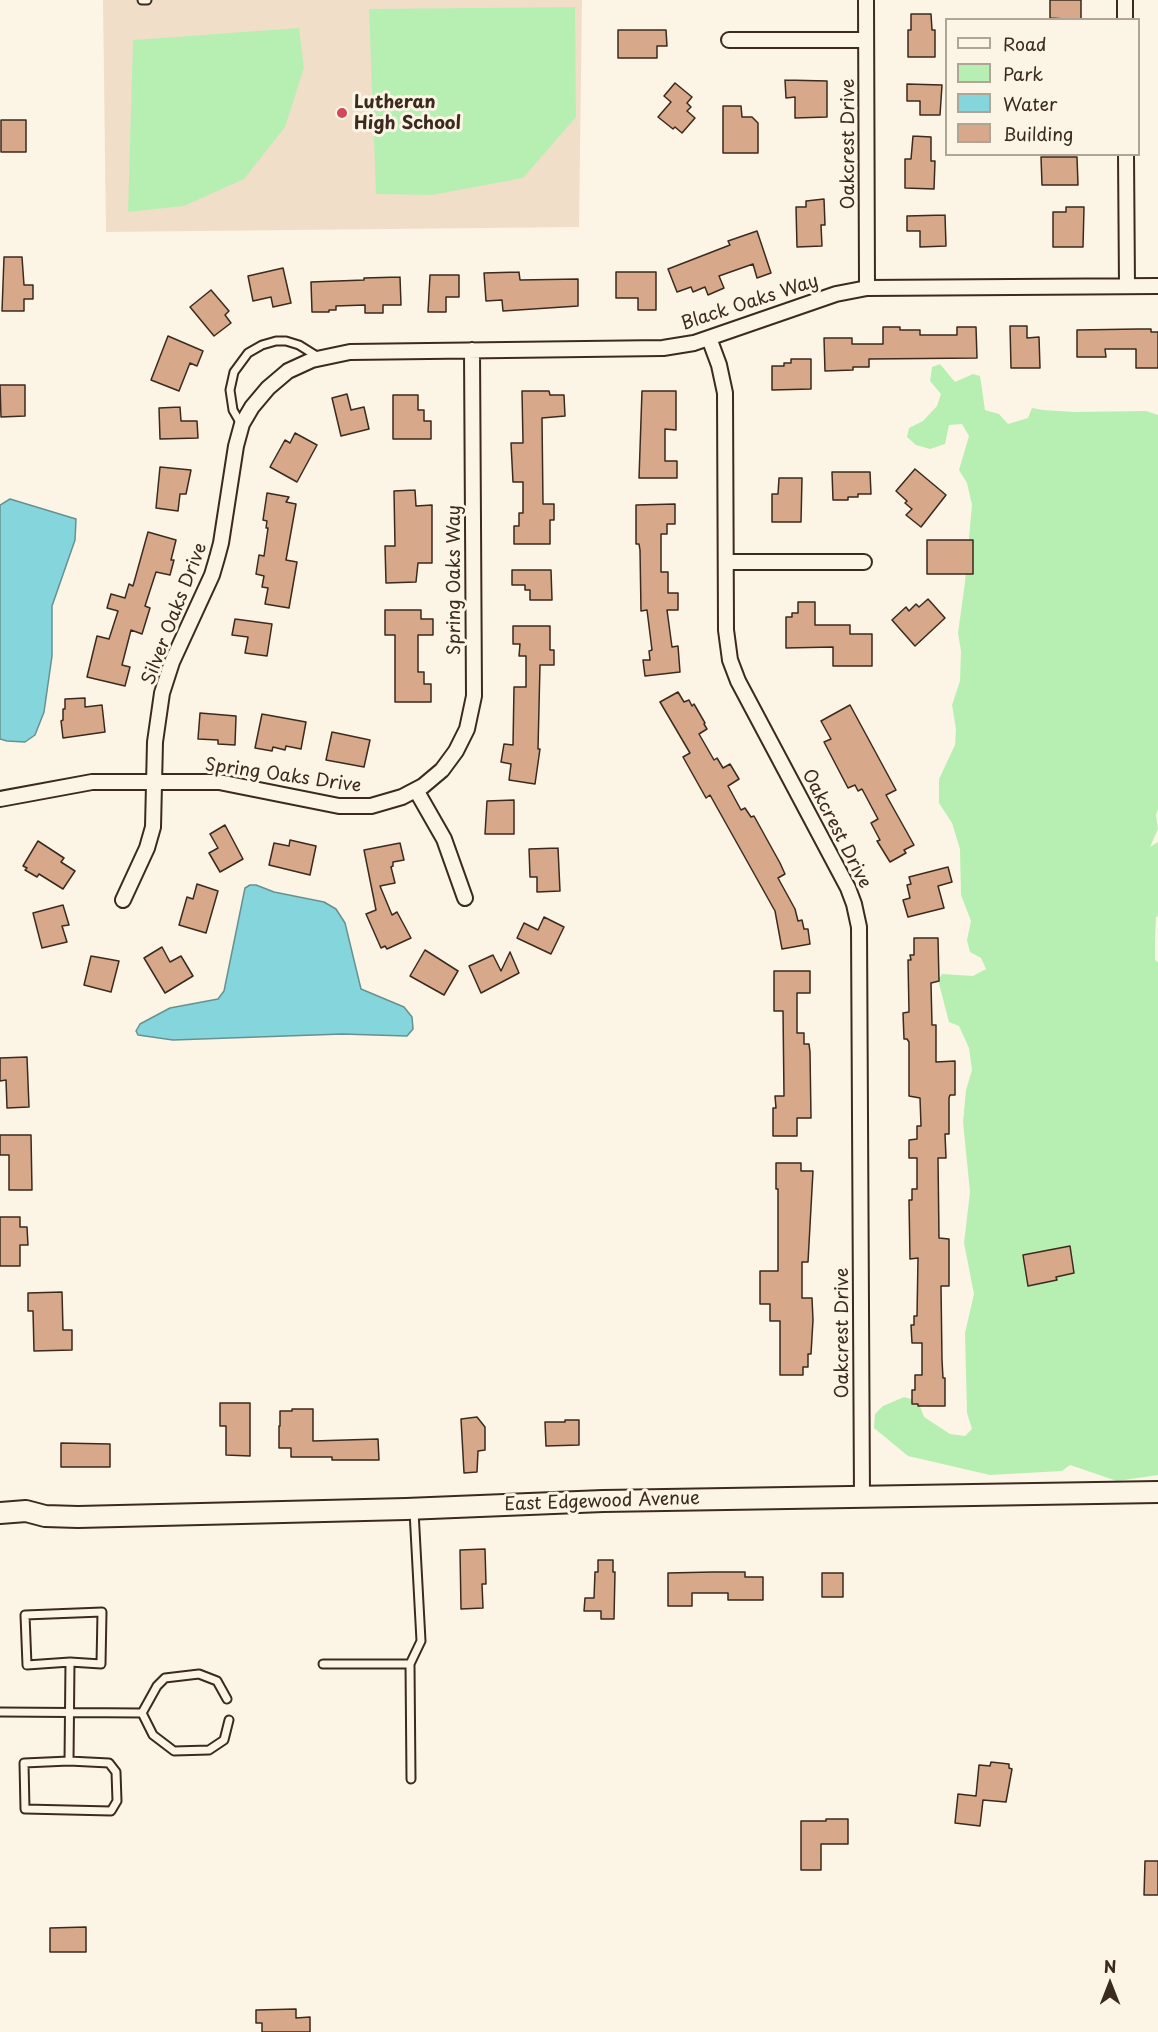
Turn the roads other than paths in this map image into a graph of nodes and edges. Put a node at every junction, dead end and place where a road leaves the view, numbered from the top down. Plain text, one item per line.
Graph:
1 (142, 0) edge
2 (147, 0) edge
3 (866, 0) edge
4 (1125, 0) edge
5 (1125, 18) edge
6 (729, 40) dead end
7 (866, 40) junction
8 (1126, 156) edge
9 (1127, 286) junction
10 (1158, 286) edge
11 (867, 288) junction
12 (709, 338) junction
13 (472, 350) junction
14 (318, 359) junction
15 (242, 424) junction
16 (726, 562) junction
17 (864, 562) dead end
18 (155, 782) junction
19 (416, 790) junction
20 (0, 799) edge
21 (465, 898) dead end
22 (123, 900) dead end
23 (1158, 1492) edge
24 (862, 1497) junction
25 (414, 1508) junction
26 (0, 1513) edge
27 (45, 1516) junction
28 (0, 1527) edge
29 (70, 1662) junction
30 (323, 1664) dead end
31 (410, 1664) junction
32 (227, 1699) dead end
33 (0, 1712) edge
34 (69, 1713) junction
35 (142, 1713) junction
36 (229, 1720) dead end
37 (69, 1761) junction
38 (411, 1779) dead end

1 - 2 lane
3 - 7 street, Oakcrest Drive
4 - 5 street
6 - 7 street
7 - 11 street, Oakcrest Drive
8 - 9 street
9 - 10 street, Black Oaks Way
9 - 11 street, Black Oaks Way
11 - 12 street, Black Oaks Way
12 - 13 street, Black Oaks Way
12 - 16 street, Oakcrest Drive
13 - 14 street, Black Oaks Way
13 - 19 street, Spring Oaks Way
14 - 15 street, Silver Oaks Drive
14 - 15 lane
15 - 18 street, Silver Oaks Drive
16 - 17 street
16 - 24 street, Oakcrest Drive
18 - 19 street, Spring Oaks Drive
18 - 20 street, Spring Oaks Drive
18 - 22 street, Silver Oaks Drive
19 - 21 street
23 - 24 main road, East Edgewood Avenue
24 - 25 main road, East Edgewood Avenue
25 - 27 main road, East Edgewood Avenue
25 - 31 lane
26 - 27 main road
27 - 28 main road
29 - 29 lane
29 - 34 lane
30 - 31 lane
31 - 38 lane
32 - 35 lane
33 - 34 lane
34 - 35 lane
34 - 37 lane
35 - 36 lane
37 - 37 lane

